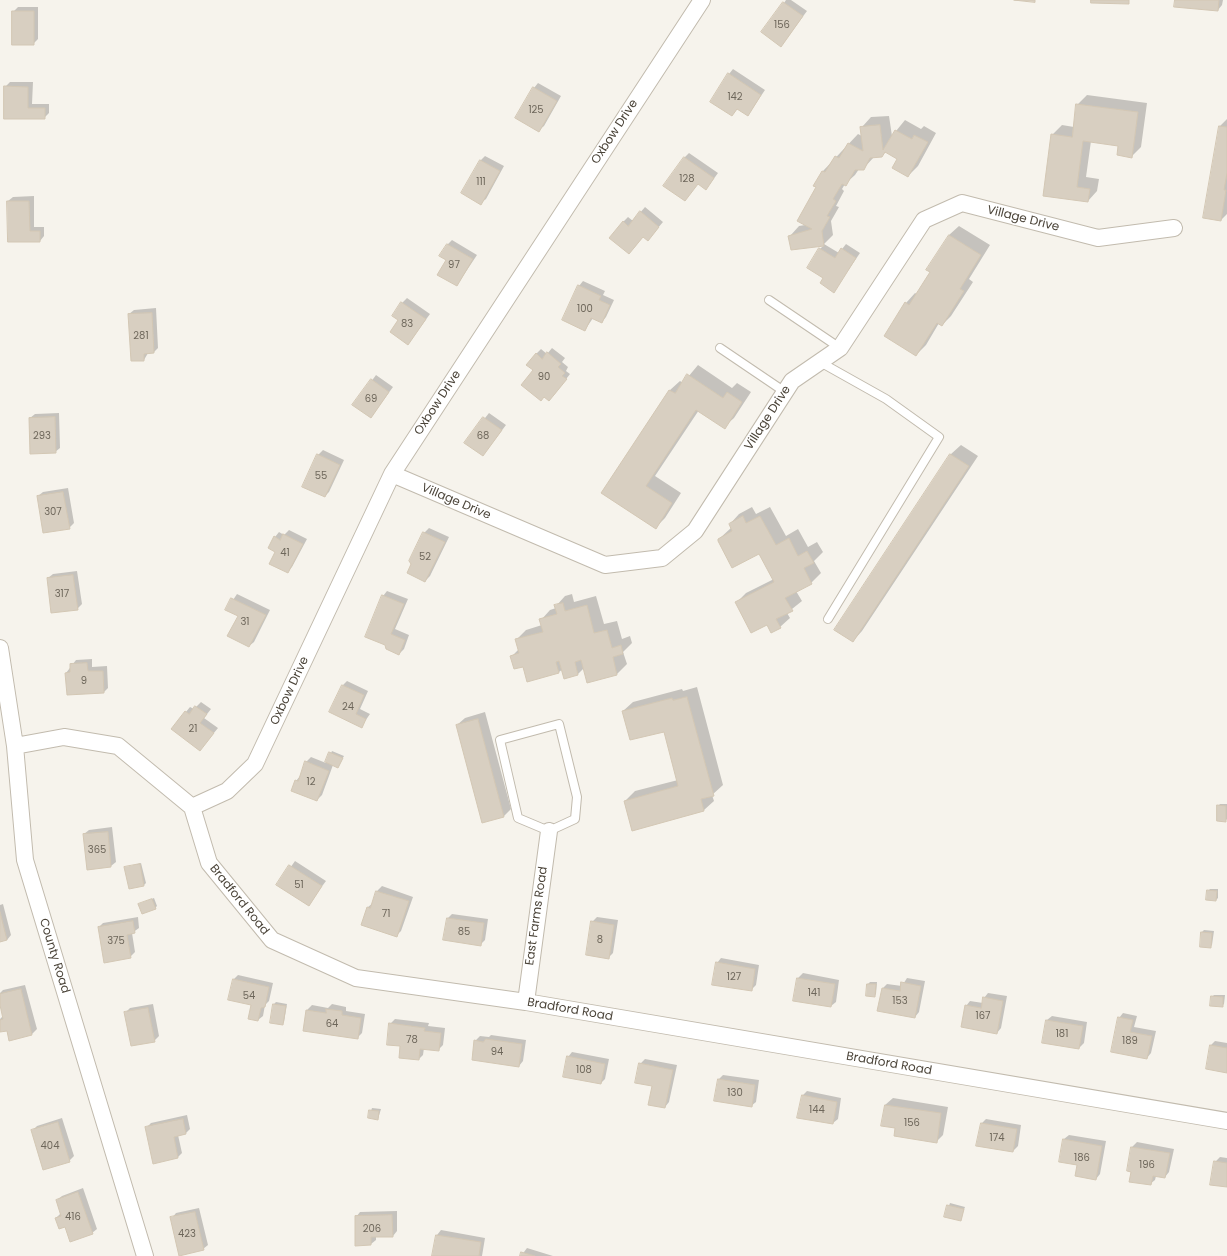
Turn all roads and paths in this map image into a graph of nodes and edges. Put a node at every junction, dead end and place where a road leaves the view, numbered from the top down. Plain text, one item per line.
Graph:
1 (702, 0) edge
2 (1174, 228) dead end
3 (770, 300) dead end
4 (720, 348) dead end
5 (840, 348) junction
6 (820, 362) junction
7 (785, 392) junction
8 (392, 474) junction
9 (828, 619) dead end
10 (0, 648) edge
11 (15, 746) junction
12 (192, 807) junction
13 (549, 830) junction
14 (526, 1002) junction
15 (1227, 1121) edge
16 (145, 1256) edge

1 - 8 street, Oxbow Drive
2 - 5 street, Village Drive
3 - 5 lane
4 - 7 lane
5 - 6 street, Village Drive
6 - 7 street, Village Drive
6 - 9 lane
7 - 8 street, Village Drive
8 - 12 street, Oxbow Drive
10 - 11 street, County Road
11 - 12 street
11 - 16 street, County Road
12 - 14 street, Bradford Road
13 - 13 lane
13 - 14 street, East Farms Road
14 - 15 street, Bradford Road

